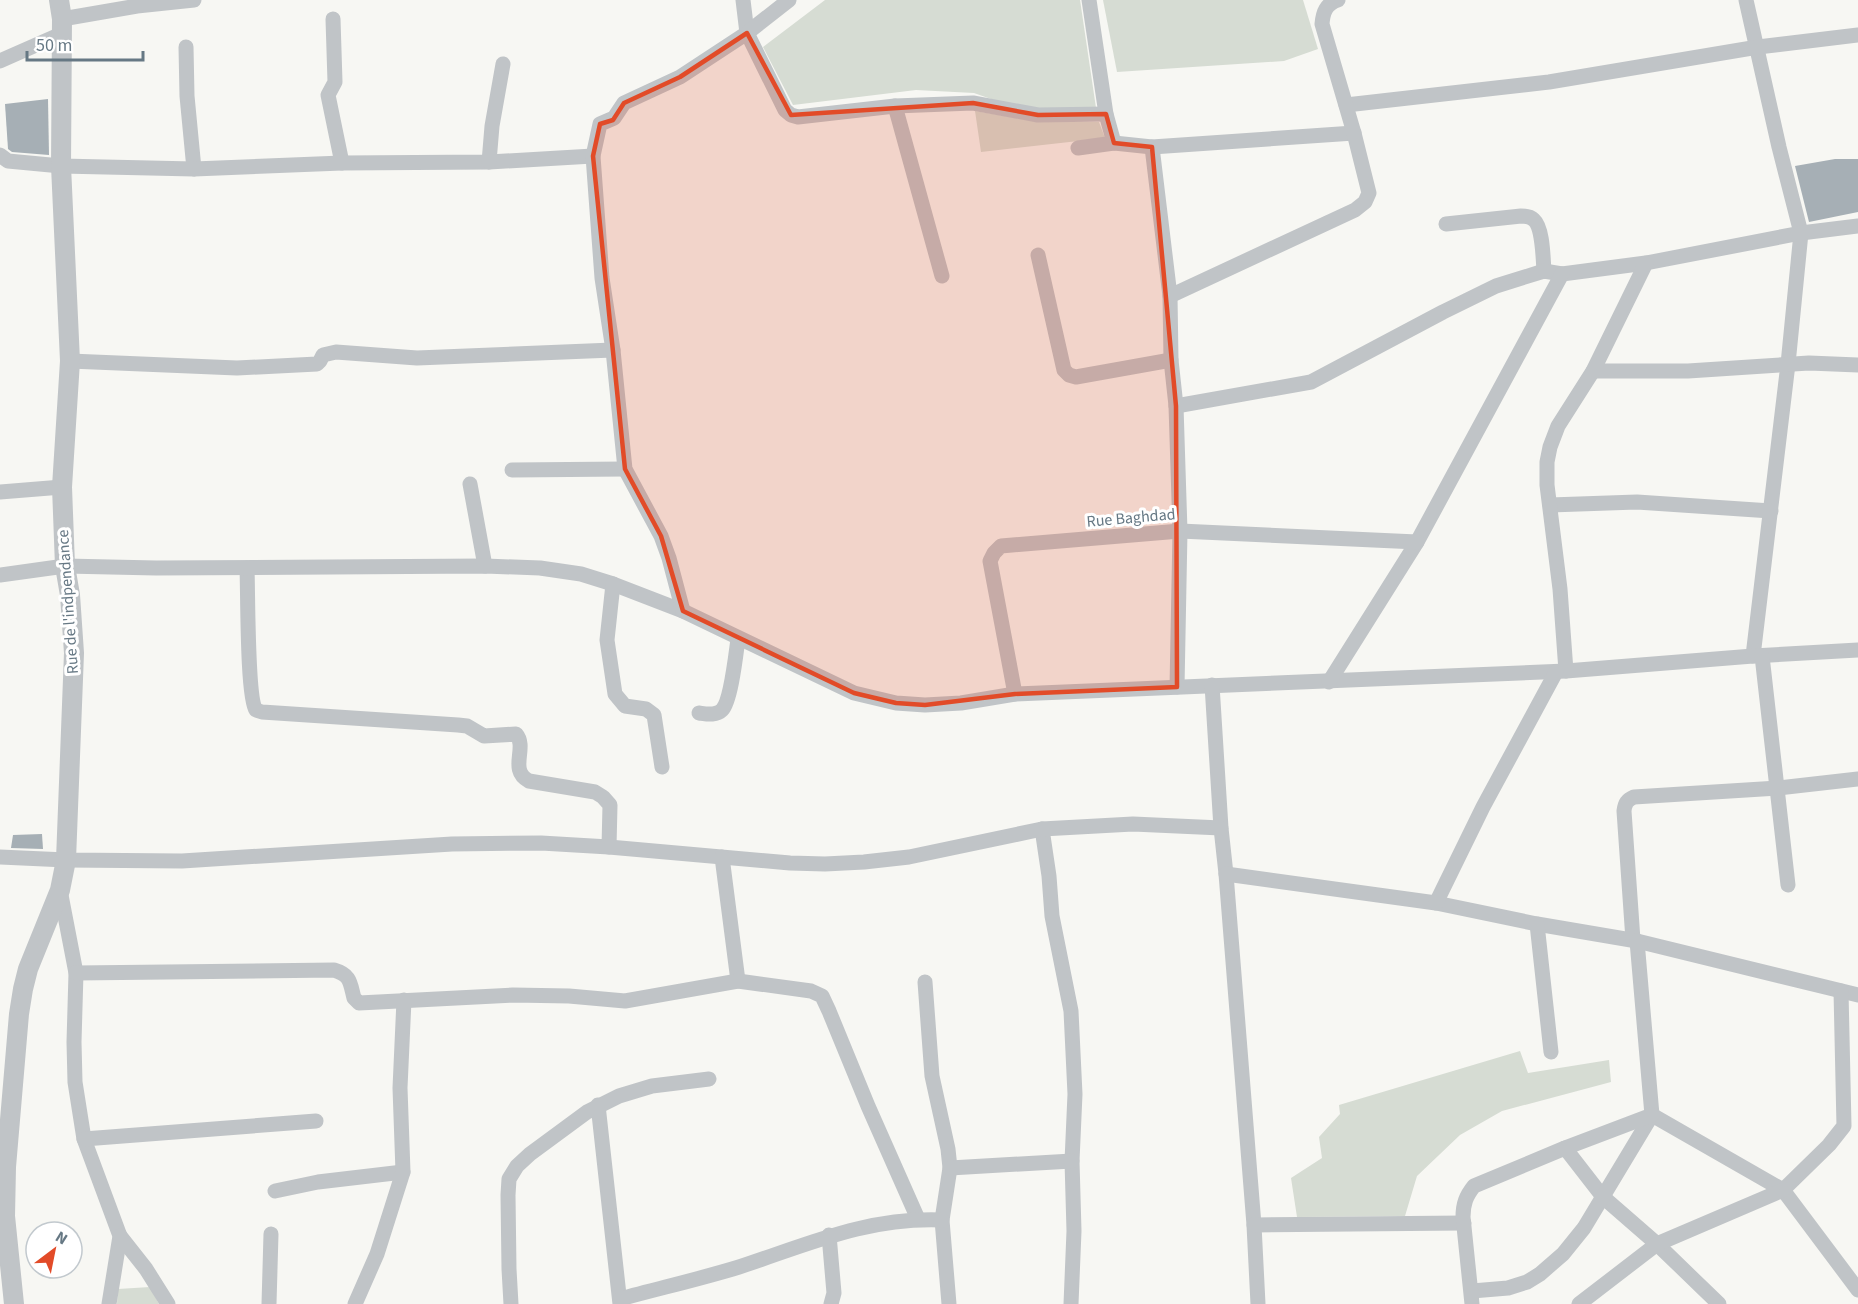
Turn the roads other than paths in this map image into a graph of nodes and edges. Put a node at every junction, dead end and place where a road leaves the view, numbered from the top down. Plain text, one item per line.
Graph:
1 (194, 0) edge
2 (743, 0) edge
3 (789, 0) edge
4 (1089, 0) edge
5 (1338, 0) edge
6 (1746, 0) edge
7 (61, 18) edge
8 (333, 19) dead end
9 (747, 33) junction
10 (1858, 35) edge
11 (186, 47) dead end
12 (1758, 47) junction
13 (0, 61) edge
14 (503, 64) dead end
15 (1346, 105) junction
16 (895, 106) junction
17 (1106, 114) junction
18 (1354, 133) junction
19 (1114, 143) junction
20 (1152, 147) junction
21 (1078, 148) dead end
22 (0, 155) edge
23 (593, 156) junction
24 (489, 162) junction
25 (342, 163) junction
26 (61, 166) junction
27 (194, 169) junction
28 (1446, 224) dead end
29 (1858, 226) edge
30 (1802, 233) junction
31 (1038, 255) dead end
32 (1646, 263) junction
33 (1544, 271) junction
34 (1562, 274) junction
35 (942, 276) dead end
36 (1170, 296) junction
37 (613, 350) junction
38 (1171, 360) junction
39 (70, 361) junction
40 (1788, 364) junction
41 (1858, 365) edge
42 (1593, 371) junction
43 (1176, 406) junction
44 (625, 469) junction
45 (512, 470) dead end
46 (470, 484) dead end
47 (62, 487) junction
48 (0, 492) edge
49 (1550, 505) junction
50 (1771, 511) junction
51 (1180, 531) junction
52 (1417, 542) junction
53 (65, 566) junction
54 (485, 566) junction
55 (247, 568) junction
56 (0, 576) edge
57 (613, 584) junction
58 (683, 611) junction
59 (738, 639) junction
60 (1858, 650) edge
61 (1757, 656) junction
62 (1561, 671) junction
63 (1329, 682) junction
64 (1212, 685) junction
65 (1177, 687) junction
66 (1015, 694) junction
67 (699, 713) dead end
68 (662, 767) dead end
69 (1858, 779) edge
70 (1778, 788) junction
71 (1221, 828) junction
72 (1042, 829) junction
73 (609, 847) junction
74 (0, 857) edge
75 (722, 857) junction
76 (66, 860) junction
77 (1226, 874) junction
78 (1788, 885) dead end
79 (60, 890) junction
80 (1436, 903) junction
81 (1537, 924) junction
82 (1635, 940) junction
83 (76, 973) junction
84 (738, 981) junction
85 (925, 982) dead end
86 (1841, 991) junction
87 (1858, 995) edge
88 (404, 999) junction
89 (1551, 1052) dead end
90 (709, 1079) dead end
91 (598, 1106) junction
92 (1652, 1115) junction
93 (316, 1121) dead end
94 (84, 1139) junction
95 (1565, 1148) junction
96 (1072, 1161) junction
97 (950, 1168) junction
98 (403, 1172) junction
99 (1783, 1190) junction
100 (275, 1191) dead end
101 (1603, 1197) junction
102 (918, 1219) junction
103 (942, 1220) junction
104 (1464, 1223) junction
105 (1254, 1225) junction
106 (271, 1234) dead end
107 (830, 1235) junction
108 (120, 1236) junction
109 (1658, 1244) junction
110 (1858, 1290) edge
111 (1472, 1298) edge
112 (620, 1301) edge
113 (14, 1304) edge
114 (109, 1304) edge
115 (168, 1304) edge
116 (269, 1304) edge
117 (355, 1304) edge
118 (512, 1304) edge
119 (831, 1304) edge
120 (949, 1304) edge
121 (1071, 1304) edge
122 (1258, 1304) edge
123 (1579, 1304) edge
124 (1719, 1304) edge

1 - 7 street
2 - 9 street
3 - 9 street
4 - 17 street
5 - 15 street
6 - 12 street
7 - 13 street
7 - 26 street, Rue de l'indpendance
8 - 25 street
9 - 16 street
9 - 23 street
10 - 12 street
11 - 27 street
12 - 15 street
12 - 30 street
14 - 24 street
15 - 18 street
16 - 17 street
16 - 35 street
17 - 19 street
18 - 20 street
18 - 36 street
19 - 20 street
19 - 21 street
20 - 36 street
22 - 26 street
23 - 24 street
23 - 37 street
24 - 25 street
25 - 27 street
26 - 27 street
26 - 39 street, Rue de l'indpendance
28 - 33 street
29 - 30 street
30 - 32 street
30 - 40 street
31 - 38 street
32 - 34 street
32 - 42 street
33 - 34 street
33 - 43 street
34 - 52 street
36 - 38 street
37 - 39 street
37 - 44 street
38 - 43 street
39 - 47 street, Rue de l'indpendance
40 - 41 street
40 - 42 street
40 - 50 street
42 - 49 street
43 - 51 street
44 - 45 street
44 - 58 street
46 - 54 street
47 - 48 street
47 - 53 street, Rue de l'indpendance
49 - 50 street
49 - 62 street
50 - 61 street
51 - 52 street, Rue Baghdad
51 - 65 street
51 - 66 street, Rue Baghdad
52 - 63 street
53 - 55 street
53 - 56 street
53 - 76 street, Rue de l'indpendance
54 - 55 street
54 - 57 street
55 - 73 street
57 - 58 street
57 - 68 street
58 - 59 street
59 - 66 street
59 - 67 street
60 - 61 street
61 - 62 street
61 - 70 street
62 - 63 street
62 - 80 street
63 - 64 street
64 - 65 street
64 - 71 street
65 - 66 street
69 - 70 street
70 - 78 street
70 - 82 street
71 - 72 street
71 - 77 street
72 - 75 street
72 - 96 street
73 - 75 street
73 - 76 street
74 - 76 street
75 - 84 street
76 - 79 street, Rue de l'indpendance
77 - 80 street
77 - 105 street
79 - 83 street
79 - 113 street, Rue de l'indpendance
80 - 81 street
81 - 82 street
81 - 89 street
82 - 86 street
82 - 92 street
83 - 88 street
83 - 94 street
84 - 88 street
84 - 102 street
85 - 97 street
86 - 87 street
86 - 99 street
88 - 98 street
90 - 91 street
91 - 112 street
91 - 118 street
92 - 95 street
92 - 99 street
92 - 101 street
93 - 94 street
94 - 108 street
95 - 101 street
95 - 104 street
96 - 97 street
96 - 121 street
97 - 103 street
98 - 100 street
98 - 117 street
99 - 109 street
99 - 110 street
101 - 109 street
101 - 111 street
102 - 103 street
102 - 107 street
103 - 120 street
104 - 105 street
104 - 111 street
105 - 122 street
106 - 116 street
107 - 112 street
107 - 119 street
108 - 114 street
108 - 115 street
109 - 123 street
109 - 124 street

